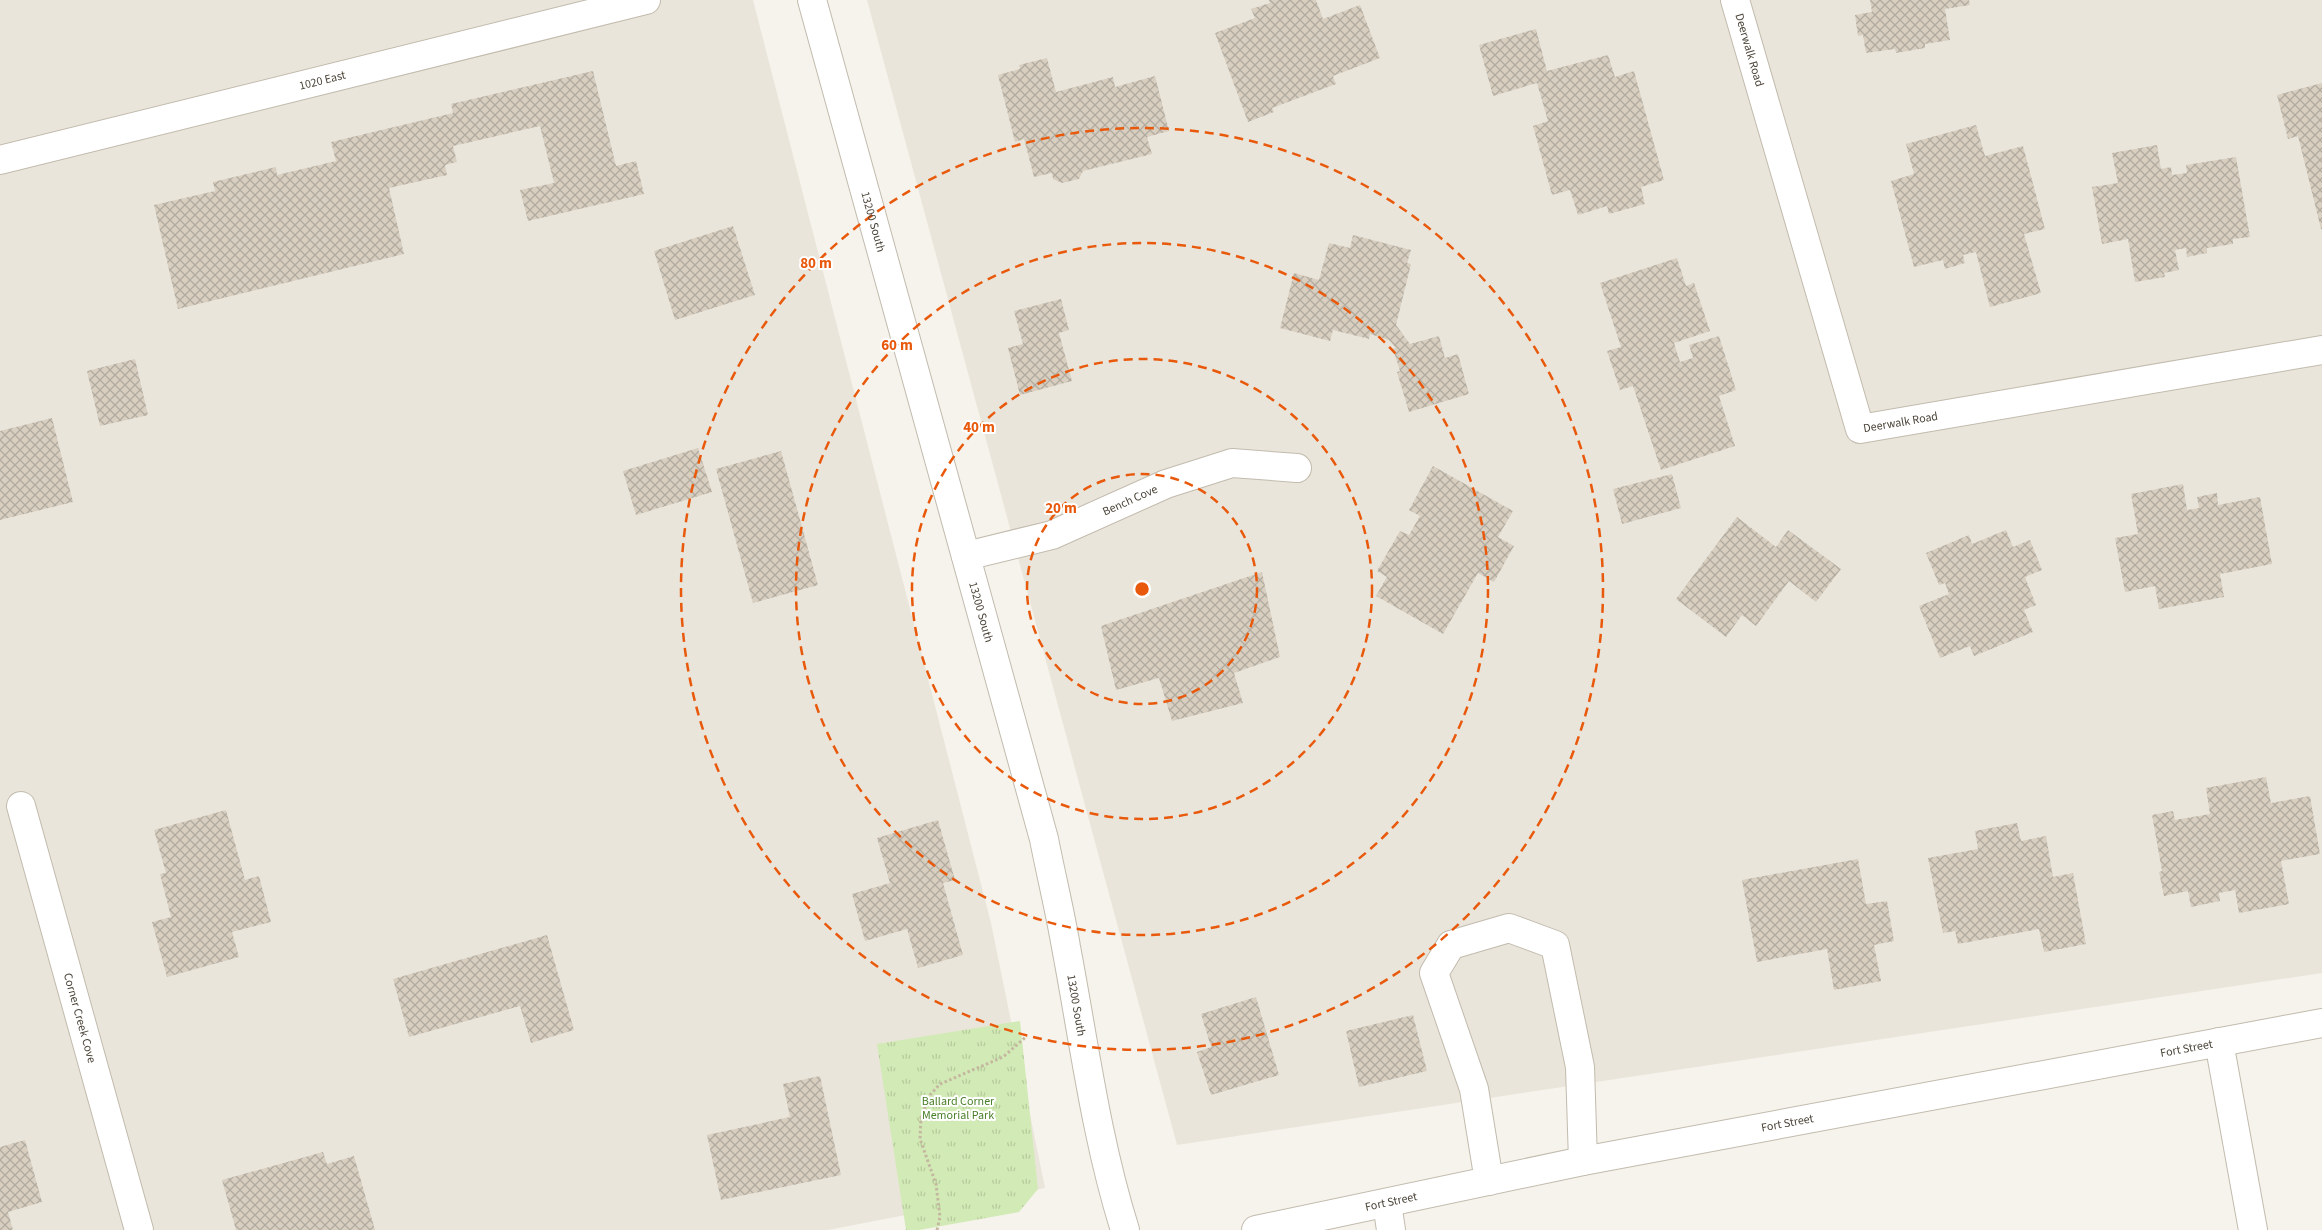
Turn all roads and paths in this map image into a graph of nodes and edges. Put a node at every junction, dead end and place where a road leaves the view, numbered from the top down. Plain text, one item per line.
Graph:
1 (646, 0) edge
2 (812, 0) edge
3 (1734, 0) edge
4 (0, 160) edge
5 (2322, 350) edge
6 (1297, 468) dead end
7 (966, 556) junction
8 (21, 806) dead end
9 (2322, 1022) edge
10 (1027, 1036) dead end
11 (2219, 1042) junction
12 (1583, 1161) junction
13 (1490, 1181) junction
14 (1387, 1203) junction
15 (139, 1230) edge
16 (937, 1230) edge
17 (1125, 1230) edge
18 (1256, 1230) edge
19 (1391, 1230) edge
20 (2252, 1230) edge

1 - 4 street, 1020 East
2 - 7 street, 13200 South
3 - 5 street, Deerwalk Road
6 - 7 street, Bench Cove
7 - 17 street, 13200 South
8 - 15 street, Corner Creek Cove
9 - 11 street, Fort Street
10 - 16 path
11 - 12 street, Fort Street
11 - 20 street
12 - 13 street, Fort Street
12 - 13 street
13 - 14 street, Fort Street
14 - 18 street, Fort Street
14 - 19 street

